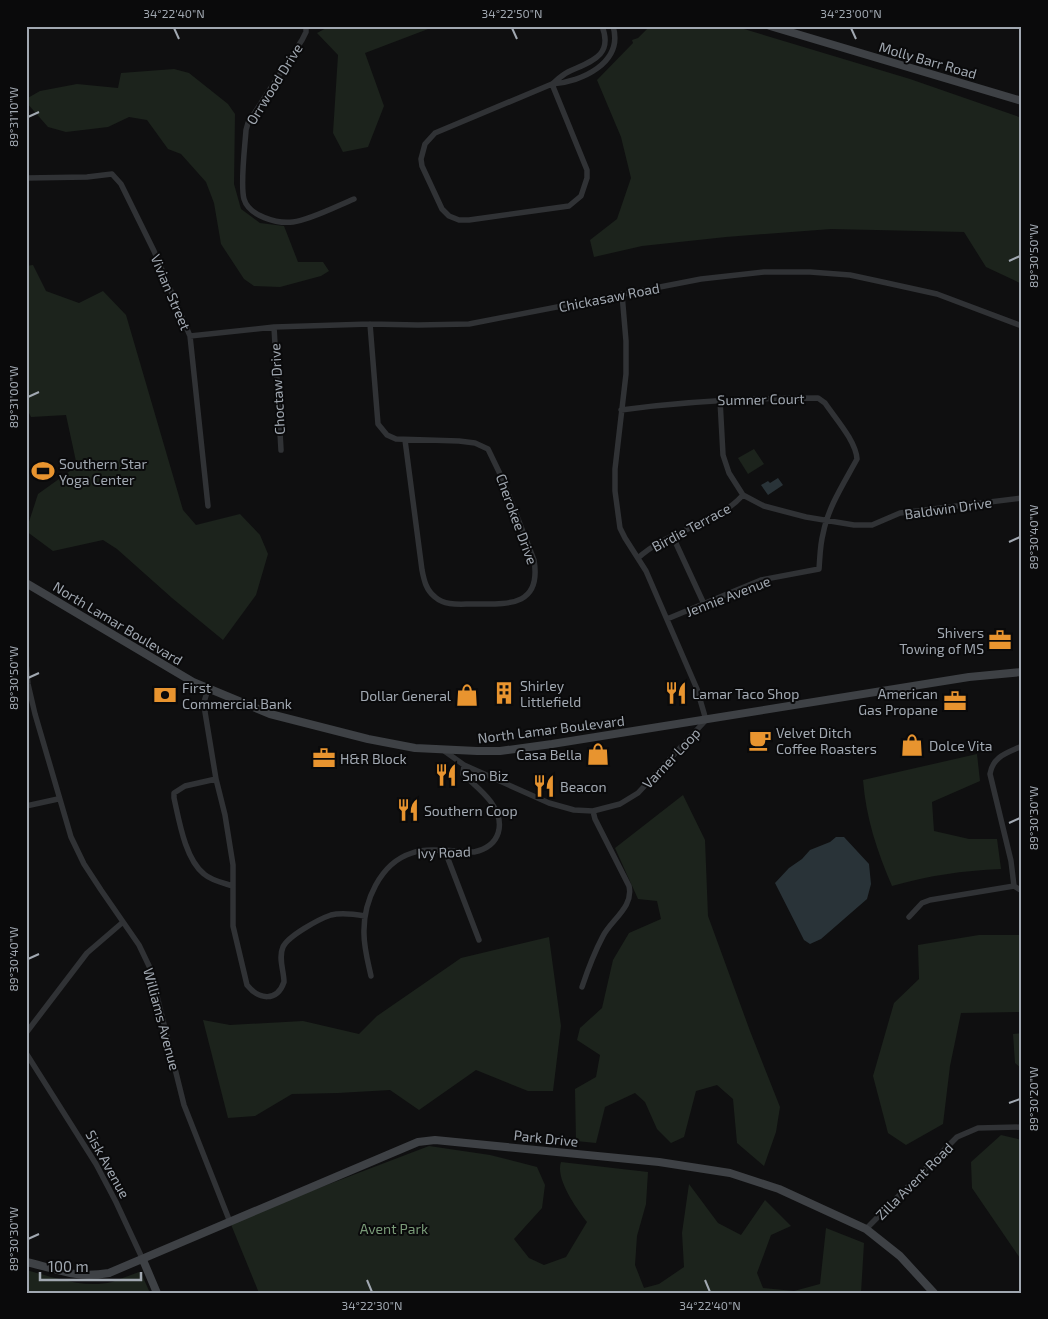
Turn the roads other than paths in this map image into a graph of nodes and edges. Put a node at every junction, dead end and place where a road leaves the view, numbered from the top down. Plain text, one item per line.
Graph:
1 (306, 26) edge
2 (602, 26) edge
3 (613, 26) edge
4 (770, 26) edge
5 (552, 84) junction
6 (1022, 101) edge
7 (26, 178) edge
8 (354, 199) dead end
9 (622, 294) junction
10 (370, 324) junction
11 (1022, 326) edge
12 (274, 327) junction
13 (190, 336) junction
14 (720, 400) junction
15 (621, 410) junction
16 (405, 440) junction
17 (281, 450) dead end
18 (742, 495) junction
19 (1022, 498) edge
20 (208, 506) dead end
21 (826, 520) junction
22 (674, 536) junction
23 (638, 558) junction
24 (27, 586) edge
25 (704, 604) junction
26 (667, 620) junction
27 (26, 663) edge
28 (1022, 672) edge
29 (208, 689) junction
30 (706, 720) junction
31 (1022, 746) edge
32 (443, 750) junction
33 (464, 765) junction
34 (216, 779) junction
35 (58, 799) junction
36 (26, 806) edge
37 (593, 811) junction
38 (445, 852) junction
39 (233, 886) junction
40 (1014, 886) junction
41 (1022, 891) edge
42 (365, 916) junction
43 (909, 917) dead end
44 (123, 922) junction
45 (479, 940) dead end
46 (371, 976) dead end
47 (582, 987) dead end
48 (26, 1034) edge
49 (26, 1053) edge
50 (1022, 1127) edge
51 (230, 1222) junction
52 (866, 1229) junction
53 (143, 1260) junction
54 (26, 1262) edge
55 (157, 1293) edge
56 (934, 1293) edge

1 - 8 street, Orrwood Drive
2 - 5 street
3 - 5 street
4 - 6 street, Molly Barr Road
5 - 5 street
7 - 13 street, Vivian Street
9 - 10 street, Chickasaw Road
9 - 11 street, Chickasaw Road
9 - 15 street
10 - 12 street, Chickasaw Road
10 - 16 street, Cherokee Drive
12 - 13 street, Chickasaw Road
12 - 17 street, Choctaw Drive
13 - 20 street, Vivian Street
14 - 15 street, Sumner Court
14 - 18 street
14 - 21 street, Sumner Court
15 - 23 street
16 - 16 street, Cherokee Drive
18 - 21 street, Baldwin Drive
18 - 22 street, Birdie Terrace
19 - 21 street, Baldwin Drive
21 - 25 street, Jennie Avenue
22 - 23 street, Birdie Terrace
22 - 25 street
23 - 26 street
24 - 29 street, North Lamar Boulevard
25 - 26 street, Jennie Avenue
26 - 30 street
27 - 35 street, Williams Avenue
28 - 30 street, North Lamar Boulevard
29 - 32 street, North Lamar Boulevard
29 - 34 street
30 - 32 street, North Lamar Boulevard
30 - 37 street, Varner Loop
31 - 40 street
32 - 33 street, Varner Loop
33 - 37 street, Varner Loop
33 - 38 street, Ivy Road
34 - 39 street
34 - 39 street
35 - 36 street
35 - 44 street, Williams Avenue
37 - 47 street
38 - 42 street, Ivy Road
38 - 45 street
39 - 42 street
40 - 41 street
40 - 43 street
42 - 46 street, Ivy Road
44 - 48 street
44 - 51 street, Williams Avenue
49 - 53 street, Sisk Avenue
50 - 52 street, Zilla Avent Road
51 - 52 street, Park Drive
51 - 53 street, Park Drive
52 - 56 street, Park Drive
53 - 54 street, Park Drive
53 - 55 street, Sisk Avenue

